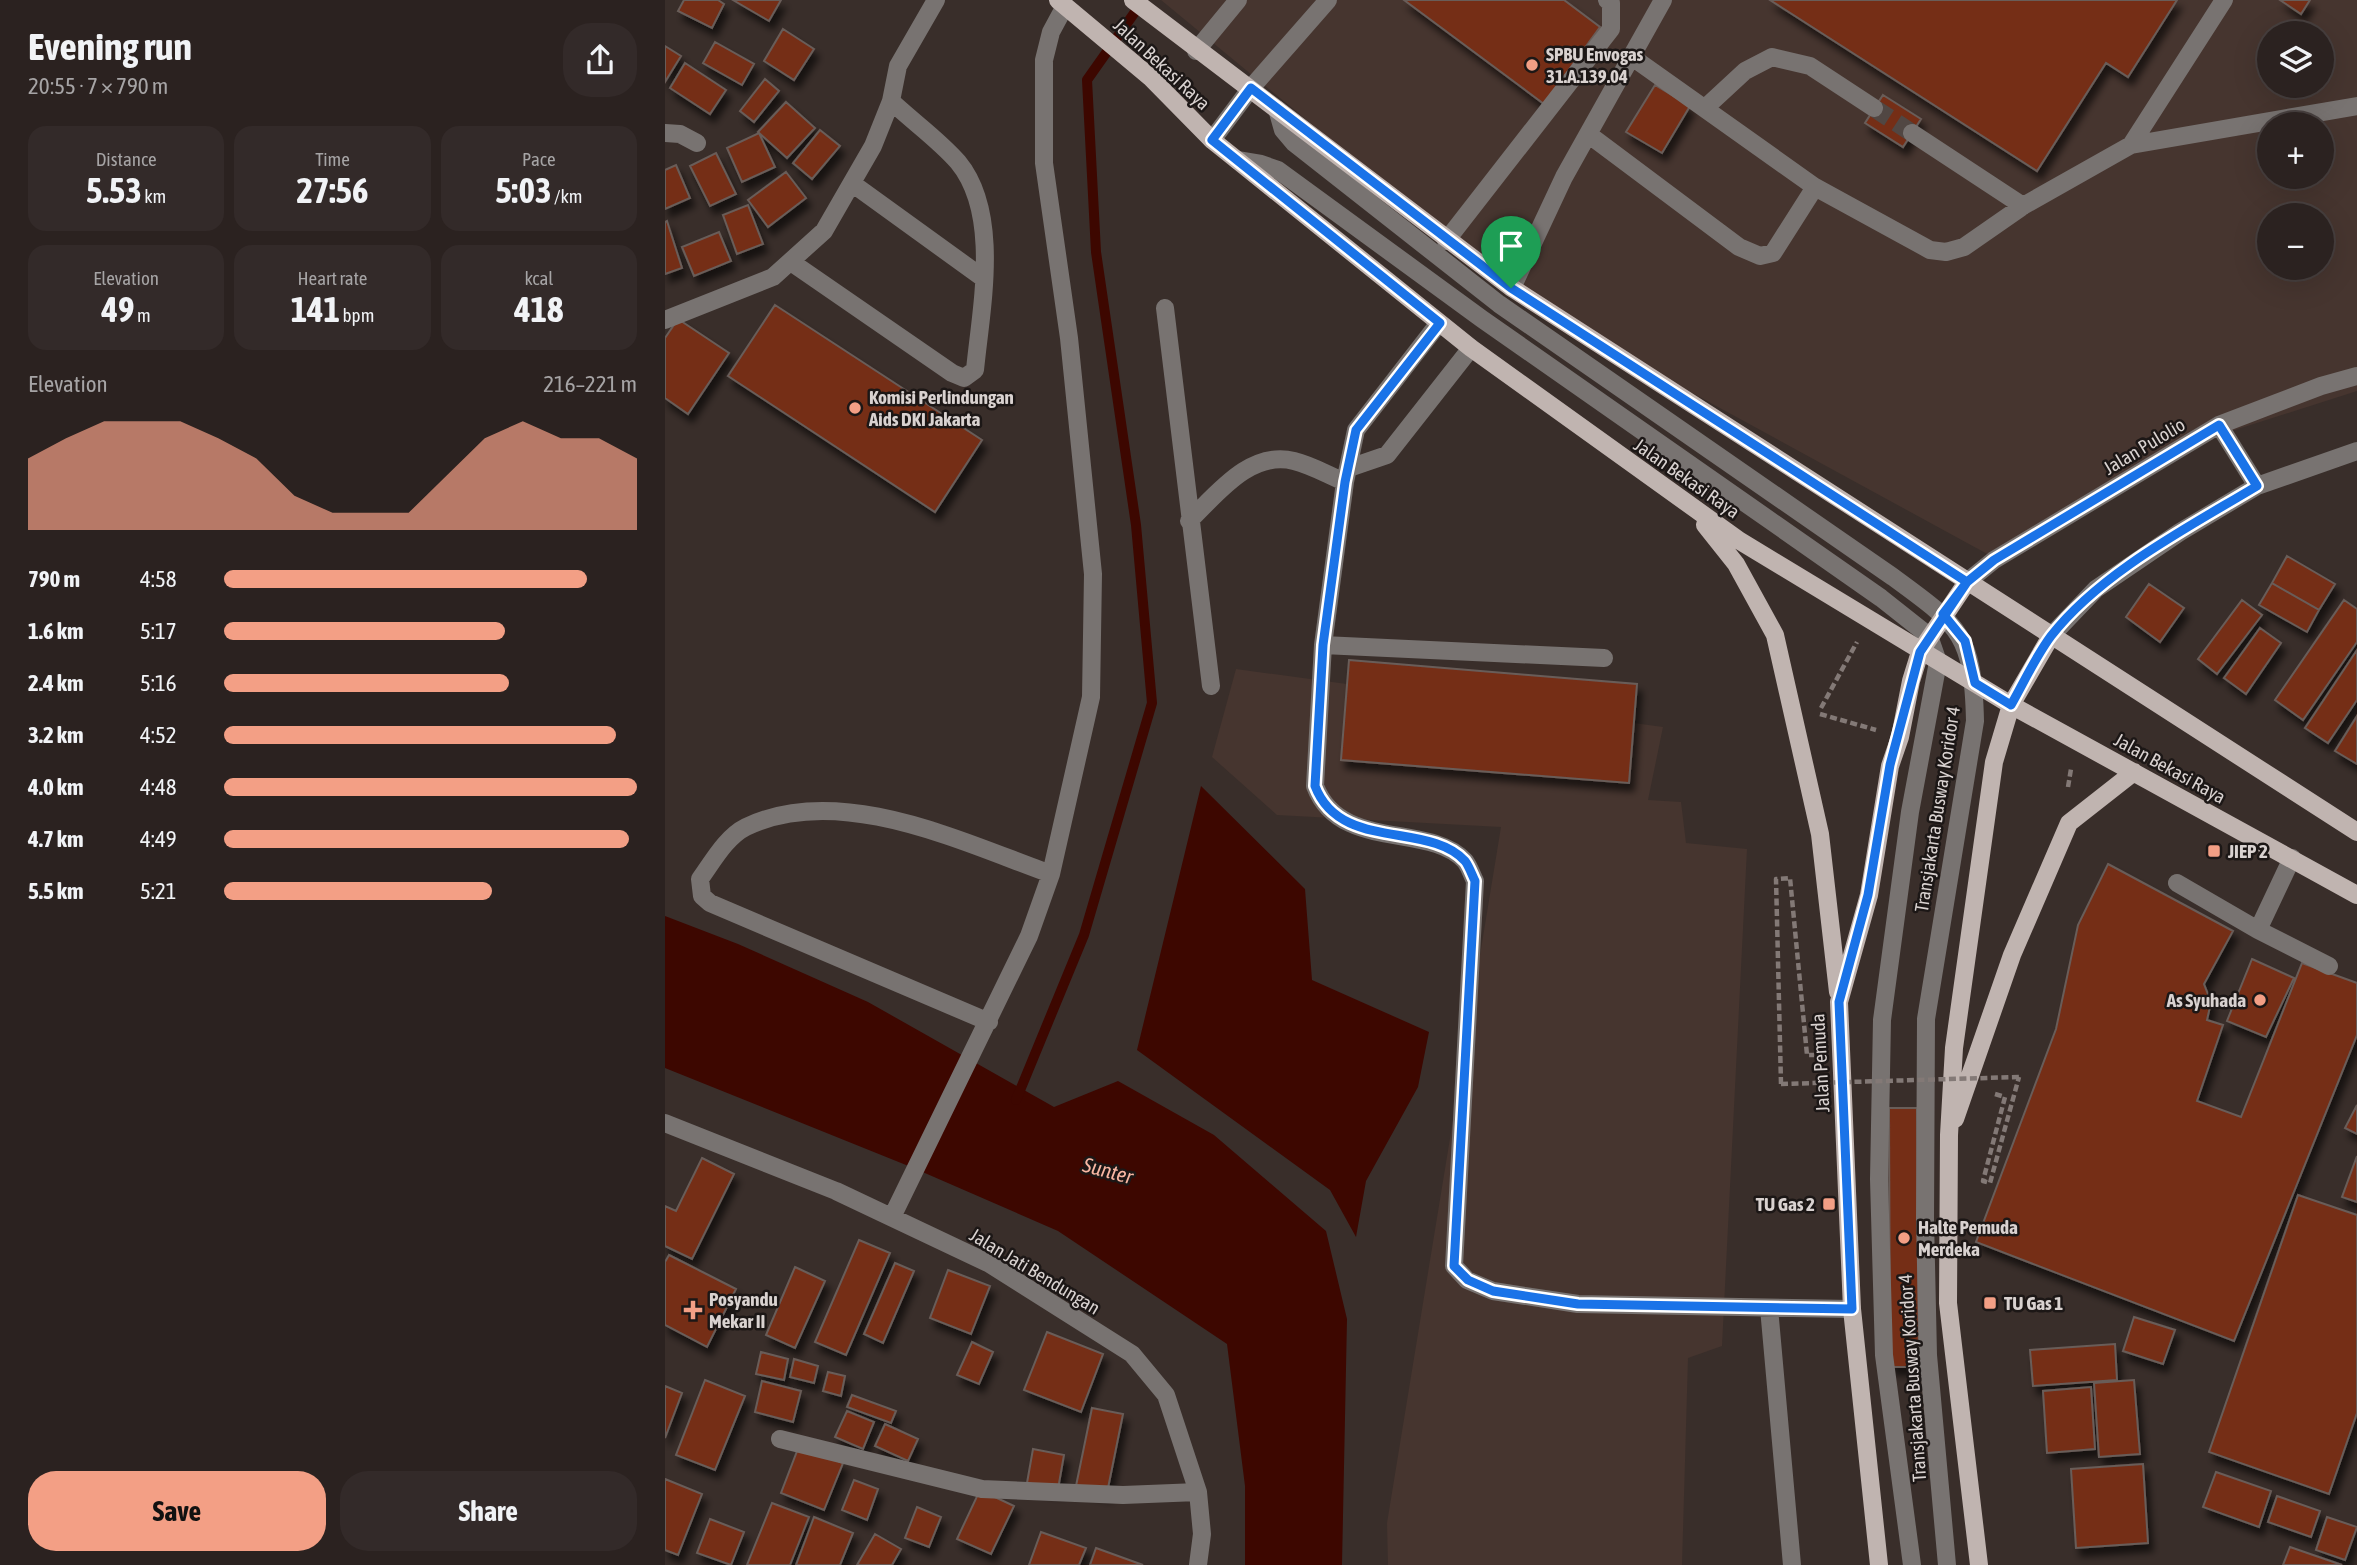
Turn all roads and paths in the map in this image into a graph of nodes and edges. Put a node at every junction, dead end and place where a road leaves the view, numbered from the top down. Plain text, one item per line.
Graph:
1 (936, 0) edge
2 (1133, 0) edge
3 (1238, 0) edge
4 (1328, 0) edge
5 (1607, 0) edge
6 (1663, 0) edge
7 (2224, 0) edge
8 (1061, 3) edge
9 (1196, 51) junction
10 (1632, 57) junction
11 (1251, 88) junction
12 (891, 101) junction
13 (2357, 106) edge
14 (1705, 108) junction
15 (1874, 108) tunnel mouth
16 (1277, 109) junction
17 (1912, 133) tunnel mouth
18 (1588, 134) junction
19 (666, 138) edge
20 (1212, 140) junction
21 (697, 143) dead end
22 (2131, 145) junction
23 (1237, 160) junction
24 (853, 184) junction
25 (1815, 187) junction
26 (2023, 206) junction
27 (1445, 241) junction
28 (791, 262) junction
29 (983, 278) junction
30 (1511, 288) junction
31 (1165, 308) dead end
32 (665, 320) edge
33 (1440, 323) junction
34 (1471, 348) junction
35 (2357, 376) edge
36 (2219, 425) junction
37 (2357, 451) edge
38 (1347, 475) junction
39 (2257, 486) junction
40 (1694, 511) junction
41 (1189, 521) junction
42 (1967, 582) junction
43 (1943, 614) junction
44 (2051, 636) junction
45 (1860, 637) dead end
46 (1924, 644) junction
47 (1323, 645) junction
48 (1604, 658) dead end
49 (1938, 662) junction
50 (1975, 683) junction
51 (1211, 686) dead end
52 (2011, 705) junction
53 (1887, 733) dead end
54 (2069, 765) dead end
55 (2134, 772) junction
56 (2067, 791) dead end
57 (2357, 832) edge
58 (2292, 858) junction
59 (1051, 874) junction
60 (2177, 883) dead end
61 (2357, 895) edge
62 (2258, 930) junction
63 (2329, 966) dead end
64 (1839, 1002) junction
65 (986, 1030) junction
66 (1805, 1040) dead end
67 (1995, 1094) dead end
68 (668, 1130) edge
69 (1949, 1135) junction
70 (896, 1209) junction
71 (1769, 1308) junction
72 (1852, 1309) junction
73 (780, 1439) dead end
74 (1198, 1492) junction
75 (1198, 1565) edge
76 (1793, 1565) edge
77 (1879, 1565) edge
78 (1912, 1565) edge
79 (1947, 1565) edge
80 (1979, 1565) edge

1 - 12 street
2 - 9 main road, Jalan Bekasi Raya
3 - 9 street
4 - 11 street
5 - 27 street
6 - 10 street
7 - 22 street
8 - 20 main road, Jalan Bekasi Raya
8 - 59 street
9 - 11 main road, Jalan Bekasi Raya
10 - 14 street
10 - 18 street
11 - 16 main road, Jalan Bekasi Raya
11 - 20 street
12 - 24 street
12 - 29 street
13 - 22 street
14 - 15 street
14 - 25 street
16 - 27 main road, Jalan Bekasi Raya
16 - 43 street, Transjakarta Busway Koridor 4
17 - 26 street
18 - 25 street
18 - 30 street
19 - 21 street
20 - 23 main road, Jalan Bekasi Raya
22 - 26 street
23 - 33 main road, Jalan Bekasi Raya
23 - 46 street
24 - 28 street
24 - 29 street
25 - 26 street
27 - 30 main road, Jalan Bekasi Raya
28 - 29 street
28 - 32 street
30 - 42 main road, Jalan Bekasi Raya
31 - 41 street
33 - 34 main road, Jalan Bekasi Raya
33 - 38 street
34 - 38 street
34 - 40 main road, Jalan Bekasi Raya
35 - 36 street, Jalan Pulolio
36 - 39 street
36 - 42 street, Jalan Pulolio
37 - 39 street
38 - 41 street
38 - 47 street
39 - 44 street
40 - 46 main road, Jalan Bekasi Raya
40 - 64 main road
41 - 51 street
42 - 43 main road, Jalan Pemuda
42 - 44 main road, Jalan Bekasi Raya
43 - 46 main road, Jalan Pemuda
43 - 50 street, Transjakarta Busway Koridor 4
44 - 52 main road
44 - 57 main road, Jalan Bekasi Raya
45 - 53 path
46 - 49 main road, Jalan Bekasi Raya
46 - 64 main road, Jalan Pemuda
47 - 48 street
47 - 71 street
49 - 50 main road, Jalan Bekasi Raya
49 - 78 street, Transjakarta Busway Koridor 4
50 - 52 main road, Jalan Bekasi Raya
50 - 79 street, Transjakarta Busway Koridor 4
52 - 55 main road, Jalan Bekasi Raya
52 - 69 main road
54 - 56 path
55 - 58 main road, Jalan Bekasi Raya
55 - 69 main road
58 - 61 main road, Jalan Bekasi Raya
58 - 62 street
59 - 65 street
59 - 65 street
60 - 62 street
62 - 63 street
64 - 72 main road, Jalan Pemuda
65 - 70 street
66 - 67 path, bridge
68 - 70 street, Jalan Jati Bendungan
69 - 80 main road
70 - 74 street, Jalan Jati Bendungan
71 - 72 street
71 - 76 street
72 - 77 main road, Jalan Pemuda
73 - 74 street
74 - 75 street, Jalan Jati Bendungan

